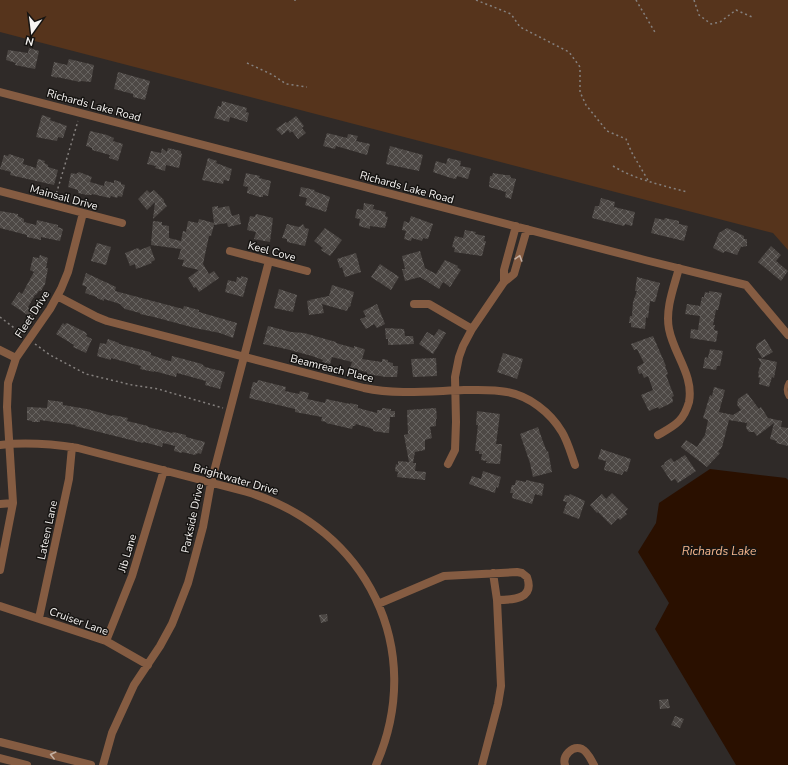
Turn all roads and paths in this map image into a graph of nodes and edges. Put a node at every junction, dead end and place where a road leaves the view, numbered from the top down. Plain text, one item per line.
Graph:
1 (294, 0) edge
2 (298, 0) edge
3 (476, 0) edge
4 (636, 0) edge
5 (694, 0) edge
6 (752, 17) dead end
7 (656, 34) dead end
8 (247, 63) dead end
9 (307, 87) dead end
10 (0, 92) edge
11 (80, 113) junction
12 (613, 166) dead end
13 (649, 182) junction
14 (0, 191) edge
15 (688, 192) dead end
16 (53, 205) junction
17 (84, 213) junction
18 (122, 223) dead end
19 (516, 226) junction
20 (527, 229) junction
21 (230, 251) dead end
22 (269, 261) junction
23 (679, 268) junction
24 (307, 271) dead end
25 (504, 282) junction
26 (57, 296) junction
27 (414, 304) dead end
28 (0, 317) edge
29 (472, 329) junction
30 (788, 335) edge
31 (29, 339) junction
32 (0, 350) edge
33 (244, 357) junction
34 (16, 358) junction
35 (788, 382) edge
36 (455, 390) junction
37 (788, 397) edge
38 (230, 410) junction
39 (658, 435) dead end
40 (10, 444) junction
41 (0, 445) edge
42 (72, 447) junction
43 (448, 464) dead end
44 (575, 465) dead end
45 (164, 470) junction
46 (211, 483) junction
47 (13, 503) junction
48 (0, 504) edge
49 (0, 570) edge
50 (493, 573) junction
51 (497, 600) junction
52 (378, 604) junction
53 (0, 606) edge
54 (39, 618) junction
55 (106, 641) junction
56 (148, 665) junction
57 (0, 742) edge
58 (0, 758) edge
59 (27, 765) edge
60 (91, 765) edge
61 (103, 765) edge
62 (376, 765) edge
63 (482, 765) edge
64 (565, 765) edge
65 (594, 765) edge

1 - 2 path
3 - 13 path
4 - 7 path
5 - 6 path
8 - 9 path
10 - 11 street, Richards Lake Road
11 - 16 path
11 - 19 street, Richards Lake Road
12 - 13 path
13 - 15 path
14 - 16 street, Mainsail Drive
16 - 17 street, Mainsail Drive
17 - 18 street, Mainsail Drive
17 - 26 street, Fleet Drive
19 - 20 street, Richards Lake Road
19 - 25 street
20 - 23 street, Richards Lake Road
25 -> 20 street
21 - 22 street, Keel Cove
22 - 24 street, Keel Cove
22 - 33 street, Parkside Drive
23 - 30 street, Richards Lake Road
23 - 39 street
25 - 29 street
26 - 31 street, Fleet Drive
26 - 33 street, Beamreach Place
27 - 29 street
28 - 31 path
29 - 36 street
31 - 34 street, Fleet Drive
31 - 38 path
32 - 34 street
33 - 36 street, Beamreach Place
33 - 38 street, Parkside Drive
34 - 40 street, Fleet Drive
35 - 37 lane
36 - 43 street
36 - 44 street, Beamreach Place
38 - 46 street, Parkside Drive
40 - 41 street, Brightwater Drive
40 - 42 street, Brightwater Drive
40 - 47 street, Fleet Drive
42 - 45 street, Brightwater Drive
42 - 54 street, Lateen Lane
45 - 46 street, Brightwater Drive
45 - 55 street, Jib Lane
46 - 52 street, Brightwater Drive
46 - 56 street, Parkside Drive
47 - 48 street
47 - 49 street, Fleet Drive
50 - 51 street
50 - 51 street
50 - 52 street
51 - 63 street
52 - 62 street, Brightwater Drive
53 - 54 street, Cruiser Lane
54 - 55 street, Cruiser Lane
55 - 56 street, Cruiser Lane
56 - 61 street, Parkside Drive
60 -> 57 street
58 - 59 street
64 - 65 street

